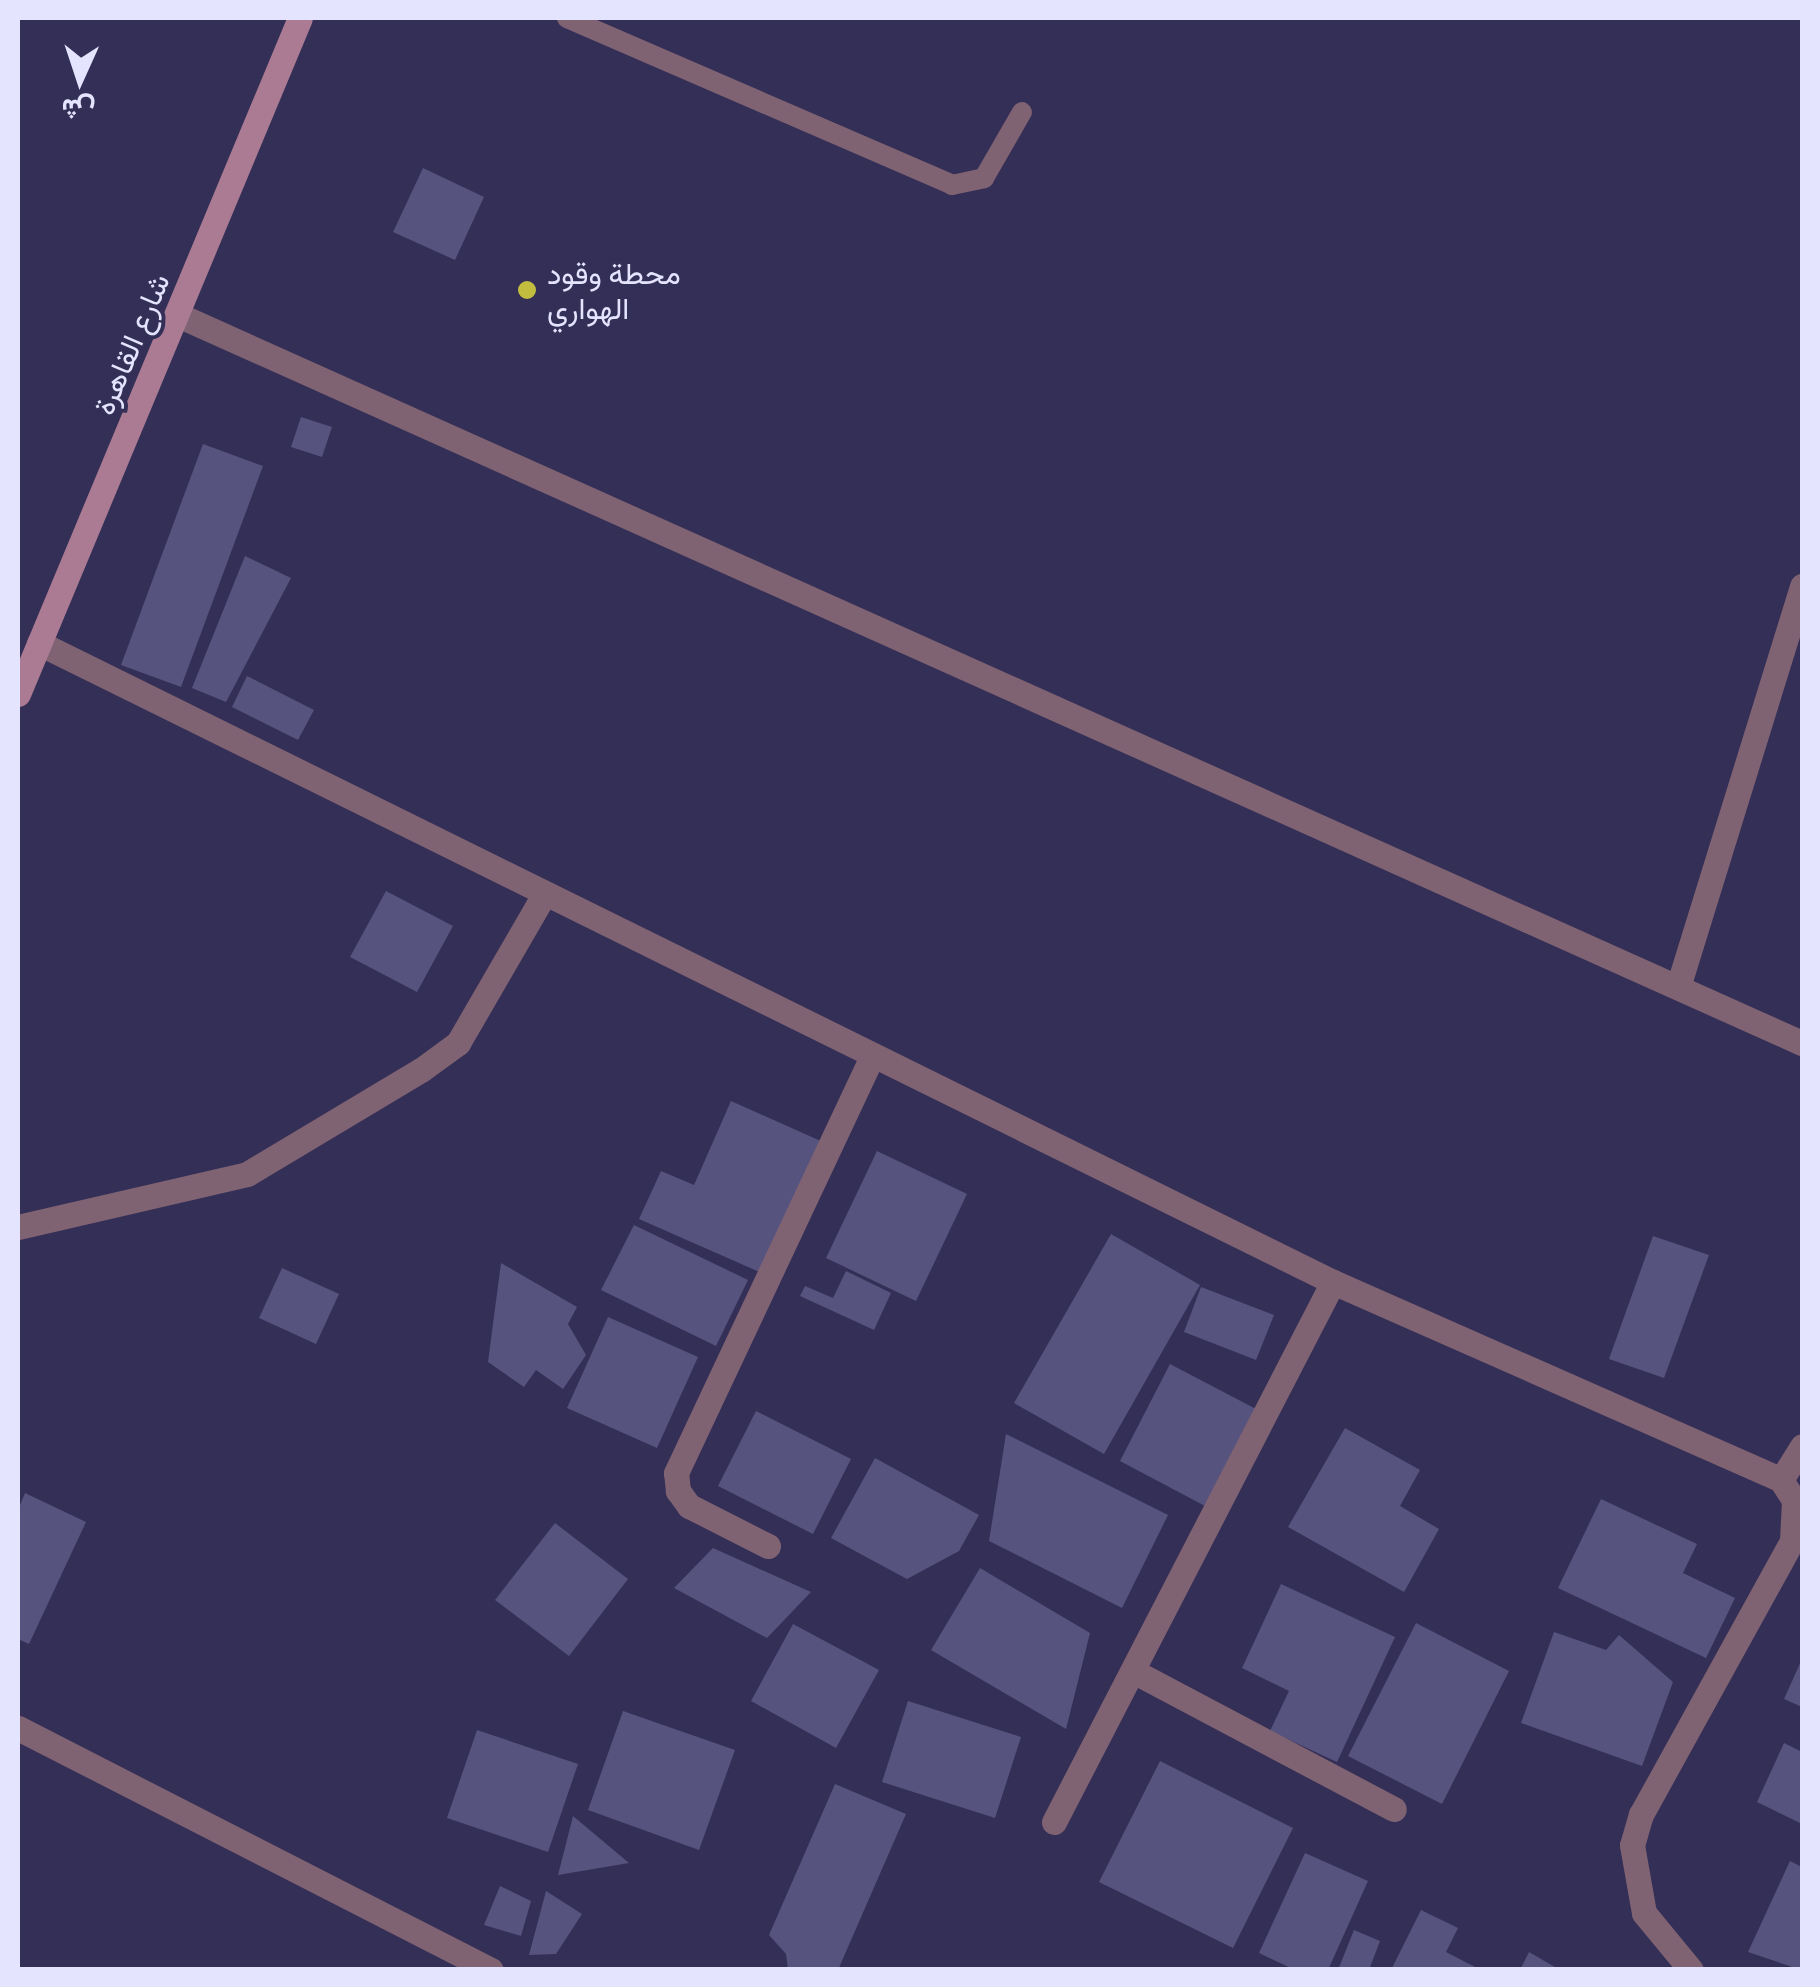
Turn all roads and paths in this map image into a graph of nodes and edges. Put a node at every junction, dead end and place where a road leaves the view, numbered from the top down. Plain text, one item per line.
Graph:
1 (300, 18) edge
2 (567, 18) edge
3 (1022, 112) dead end
4 (178, 316) junction
5 (1802, 586) edge
6 (39, 643) junction
7 (18, 694) edge
8 (544, 892) junction
9 (1678, 987) junction
10 (1802, 1043) edge
11 (873, 1054) junction
12 (18, 1227) edge
13 (1333, 1282) junction
14 (1802, 1446) edge
15 (1781, 1480) junction
16 (768, 1546) dead end
17 (1133, 1670) junction
18 (18, 1728) edge
19 (1394, 1808) dead end
20 (1054, 1822) dead end
21 (491, 1970) edge
22 (1691, 1970) edge

1 - 4 main road, شارع القاهرة
2 - 3 lane
4 - 6 main road, شارع القاهرة
4 - 9 street
5 - 9 street
6 - 7 main road, شارع القاهرة
6 - 8 street
8 - 11 street
8 - 12 street
9 - 10 street
11 - 13 street
11 - 16 street
13 - 15 street
13 - 17 street
14 - 15 street
15 - 22 street
17 - 19 street
17 - 20 street
18 - 21 street

